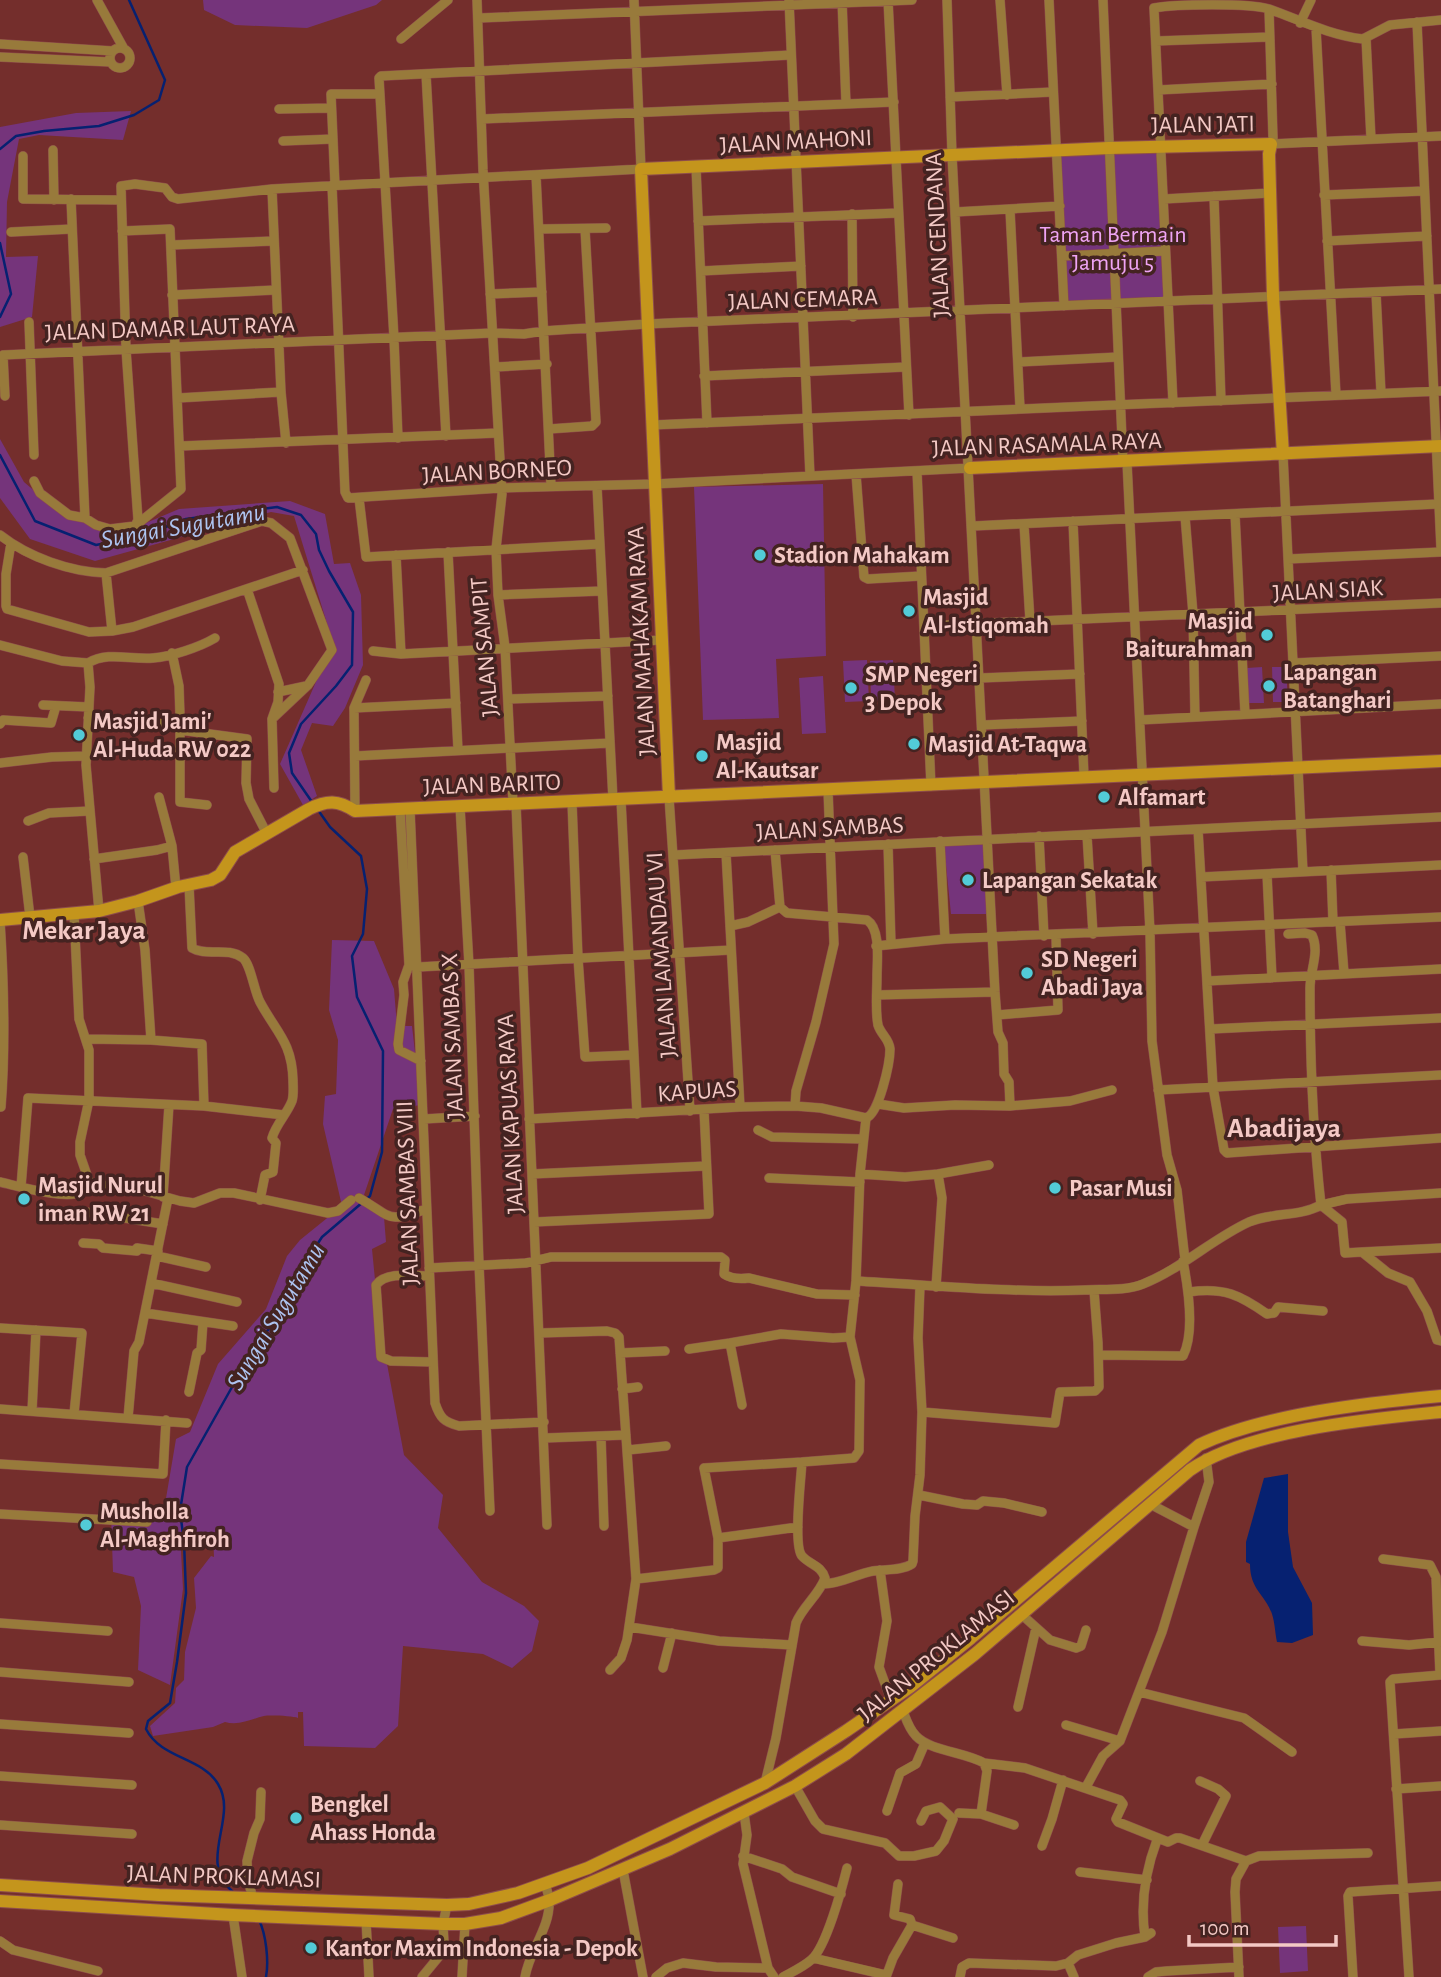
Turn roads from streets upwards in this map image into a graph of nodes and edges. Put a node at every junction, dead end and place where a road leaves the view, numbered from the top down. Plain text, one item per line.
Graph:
1 (97, 0) edge
2 (448, 0) edge
3 (477, 0) edge
4 (634, 0) edge
5 (912, 0) edge
6 (947, 0) edge
7 (1000, 0) edge
8 (1049, 0) edge
9 (1102, 0) edge
10 (1311, 0) edge
11 (888, 1) edge
12 (842, 2) edge
13 (789, 3) edge
14 (1188, 3) edge
15 (1253, 3) edge
16 (736, 4) edge
17 (1269, 9) junction
18 (634, 10) junction
19 (479, 19) junction
20 (1441, 20) edge
21 (1417, 22) junction
22 (1300, 23) junction
23 (1316, 28) junction
24 (1269, 37) junction
25 (1366, 38) junction
26 (401, 39) dead end
27 (1156, 41) junction
28 (0, 44) edge
29 (124, 49) junction
30 (113, 51) junction
31 (791, 55) junction
32 (0, 57) edge
33 (111, 62) junction
34 (637, 64) junction
35 (481, 70) junction
36 (426, 74) junction
37 (1272, 84) junction
38 (1158, 90) junction
39 (1053, 92) junction
40 (380, 94) junction
41 (1007, 95) junction
42 (950, 97) junction
43 (894, 102) junction
44 (846, 104) junction
45 (794, 106) junction
46 (331, 108) junction
47 (279, 109) dead end
48 (640, 112) junction
49 (482, 118) junction
50 (1441, 136) edge
51 (1422, 137) junction
52 (333, 139) junction
53 (1371, 139) junction
54 (283, 141) dead end
55 (1321, 141) junction
56 (1271, 144) junction
57 (1160, 146) junction
58 (1109, 148) junction
59 (53, 150) dead end
60 (1056, 150) junction
61 (952, 155) junction
62 (23, 156) dead end
63 (896, 158) junction
64 (797, 162) junction
65 (696, 167) junction
66 (641, 169) junction
67 (536, 175) junction
68 (484, 177) junction
69 (433, 180) junction
70 (386, 182) junction
71 (334, 185) junction
72 (272, 189) junction
73 (1424, 191) junction
74 (1270, 193) junction
75 (1324, 195) junction
76 (1214, 196) junction
77 (71, 199) junction
78 (1164, 199) junction
79 (54, 200) junction
80 (121, 200) junction
81 (1060, 206) junction
82 (1010, 210) junction
83 (955, 212) junction
84 (898, 213) junction
85 (852, 214) junction
86 (798, 217) junction
87 (698, 220) junction
88 (606, 228) dead end
89 (72, 229) junction
90 (539, 229) junction
91 (585, 229) junction
92 (122, 231) junction
93 (11, 232) dead end
94 (1427, 236) junction
95 (274, 240) junction
96 (1327, 241) junction
97 (170, 245) junction
98 (1165, 251) junction
99 (1113, 252) junction
100 (1063, 256) junction
101 (801, 265) junction
102 (701, 271) junction
103 (1441, 289) edge
104 (276, 290) junction
105 (1429, 290) junction
106 (542, 292) junction
107 (491, 293) junction
108 (1376, 293) junction
109 (1330, 294) junction
110 (172, 295) junction
111 (1273, 296) junction
112 (1216, 299) junction
113 (1168, 301) junction
114 (1116, 304) junction
115 (1064, 306) junction
116 (1015, 308) junction
117 (961, 311) junction
118 (904, 314) junction
119 (853, 317) junction
120 (802, 318) junction
121 (29, 322) dead end
122 (702, 322) junction
123 (647, 324) junction
124 (591, 327) junction
125 (543, 331) junction
126 (492, 333) junction
127 (442, 335) junction
128 (394, 338) junction
129 (339, 340) junction
130 (280, 342) junction
131 (1436, 342) edge
132 (174, 346) junction
133 (126, 349) junction
134 (76, 351) junction
135 (30, 353) junction
136 (1118, 357) junction
137 (1018, 362) junction
138 (547, 364) junction
139 (495, 367) junction
140 (906, 367) junction
141 (805, 371) junction
142 (704, 376) junction
143 (1437, 391) edge
144 (281, 392) junction
145 (1381, 394) junction
146 (1336, 395) junction
147 (5, 396) dead end
148 (178, 398) junction
149 (1278, 398) junction
150 (1221, 401) junction
151 (1173, 403) junction
152 (1120, 405) junction
153 (1020, 408) junction
154 (967, 411) junction
155 (909, 415) junction
156 (808, 419) junction
157 (707, 423) junction
158 (652, 425) junction
159 (548, 429) junction
160 (498, 433) junction
161 (446, 436) junction
162 (398, 438) junction
163 (343, 440) junction
164 (286, 443) junction
165 (180, 446) junction
166 (1438, 446) edge
167 (1283, 454) junction
168 (34, 455) dead end
169 (1125, 462) junction
170 (970, 468) junction
171 (916, 471) junction
172 (856, 474) junction
173 (810, 476) junction
174 (34, 481) dead end
175 (654, 484) junction
176 (551, 486) junction
177 (597, 486) junction
178 (502, 488) junction
179 (359, 498) junction
180 (1438, 504) junction
181 (1286, 512) junction
182 (1235, 514) junction
183 (1185, 516) junction
184 (85, 518) junction
185 (1129, 519) junction
186 (1073, 521) junction
187 (1024, 524) junction
188 (135, 526) junction
189 (973, 526) junction
190 (0, 535) edge
191 (11, 543) junction
192 (600, 544) junction
193 (496, 549) junction
194 (1441, 550) edge
195 (448, 552) junction
196 (396, 555) junction
197 (1288, 559) junction
198 (303, 570) junction
199 (106, 573) junction
200 (921, 576) junction
201 (247, 589) junction
202 (602, 591) junction
203 (498, 595) junction
204 (1441, 603) edge
205 (1291, 611) junction
206 (1238, 613) junction
207 (1193, 614) junction
208 (1135, 617) junction
209 (1078, 620) junction
210 (1030, 621) junction
211 (977, 624) junction
212 (923, 626) junction
213 (112, 631) junction
214 (215, 638) dead end
215 (662, 640) junction
216 (605, 643) junction
217 (0, 645) edge
218 (505, 647) junction
219 (373, 651) dead end
220 (453, 651) junction
221 (172, 653) junction
222 (401, 654) junction
223 (1441, 656) edge
224 (88, 663) junction
225 (1294, 663) junction
226 (1080, 674) junction
227 (980, 678) junction
228 (366, 680) dead end
229 (308, 685) junction
230 (278, 692) junction
231 (608, 696) junction
232 (508, 699) junction
233 (456, 703) junction
234 (1441, 704) edge
235 (43, 705) dead end
236 (56, 706) junction
237 (89, 707) junction
238 (354, 708) junction
239 (1296, 712) junction
240 (1245, 714) junction
241 (1195, 717) junction
242 (88, 718) junction
243 (272, 719) junction
244 (1140, 720) junction
245 (1082, 721) junction
246 (0, 724) edge
247 (983, 725) junction
248 (181, 728) junction
249 (610, 743) junction
250 (512, 748) junction
251 (458, 750) junction
252 (86, 756) junction
253 (355, 756) junction
254 (1441, 761) edge
255 (0, 764) edge
256 (1298, 766) junction
257 (1142, 774) junction
258 (1084, 776) junction
259 (985, 782) junction
260 (931, 786) junction
261 (274, 788) dead end
262 (828, 790) junction
263 (159, 797) dead end
264 (669, 797) junction
265 (617, 800) junction
266 (572, 802) junction
267 (514, 804) junction
268 (207, 806) dead end
269 (460, 806) junction
270 (405, 809) junction
271 (90, 811) junction
272 (355, 811) junction
273 (1441, 817) edge
274 (28, 821) dead end
275 (1300, 824) junction
276 (1198, 830) junction
277 (1145, 832) junction
278 (267, 834) junction
279 (1087, 835) junction
280 (1039, 836) junction
281 (988, 838) junction
282 (940, 841) junction
283 (888, 844) junction
284 (172, 846) junction
285 (831, 847) junction
286 (775, 850) junction
287 (726, 853) junction
288 (674, 856) junction
289 (23, 857) dead end
290 (94, 859) junction
291 (1441, 865) edge
292 (1331, 870) junction
293 (1303, 872) junction
294 (1266, 874) junction
295 (1201, 877) junction
296 (189, 885) junction
297 (176, 888) junction
298 (138, 901) junction
299 (780, 907) junction
300 (99, 911) junction
301 (74, 913) junction
302 (834, 916) junction
303 (30, 917) junction
304 (1441, 917) edge
305 (0, 920) edge
306 (1337, 922) junction
307 (1269, 925) junction
308 (730, 926) junction
309 (1204, 928) junction
310 (1150, 932) junction
311 (1093, 934) junction
312 (1288, 934) dead end
313 (1044, 936) junction
314 (1056, 936) junction
315 (993, 938) junction
316 (945, 939) junction
317 (891, 944) junction
318 (876, 946) junction
319 (731, 950) junction
320 (679, 953) junction
321 (628, 955) junction
322 (578, 958) junction
323 (522, 961) junction
324 (469, 965) junction
325 (418, 967) junction
326 (1441, 969) edge
327 (1344, 973) junction
328 (1310, 975) junction
329 (1272, 978) junction
330 (1207, 981) junction
331 (995, 992) junction
332 (877, 995) junction
333 (997, 1015) junction
334 (1441, 1018) edge
335 (1310, 1023) junction
336 (1211, 1029) junction
337 (87, 1039) junction
338 (151, 1040) junction
339 (634, 1055) junction
340 (421, 1060) junction
341 (1441, 1075) edge
342 (1313, 1082) junction
343 (1213, 1087) junction
344 (1112, 1090) dead end
345 (1158, 1090) junction
346 (89, 1100) junction
347 (878, 1104) junction
348 (169, 1105) junction
349 (204, 1106) junction
350 (795, 1106) junction
351 (1010, 1106) junction
352 (1, 1107) edge
353 (740, 1107) junction
354 (704, 1110) junction
355 (690, 1111) junction
356 (637, 1114) junction
357 (284, 1115) junction
358 (475, 1116) junction
359 (866, 1118) junction
360 (424, 1119) junction
361 (529, 1119) junction
362 (758, 1130) dead end
363 (1441, 1138) edge
364 (863, 1139) junction
365 (1314, 1146) junction
366 (706, 1166) junction
367 (989, 1166) dead end
368 (532, 1174) junction
369 (938, 1174) junction
370 (769, 1178) dead end
371 (860, 1178) junction
372 (0, 1182) edge
373 (90, 1184) junction
374 (22, 1187) junction
375 (1441, 1193) edge
376 (165, 1197) junction
377 (260, 1200) junction
378 (1321, 1205) junction
379 (426, 1209) junction
380 (86, 1212) dead end
381 (534, 1222) junction
382 (163, 1224) junction
383 (83, 1243) dead end
384 (1441, 1248) edge
385 (1362, 1252) junction
386 (158, 1253) junction
387 (534, 1261) junction
388 (1184, 1261) junction
389 (479, 1264) junction
390 (206, 1268) dead end
391 (429, 1272) junction
392 (856, 1281) junction
393 (151, 1283) junction
394 (920, 1286) junction
395 (936, 1287) junction
396 (1094, 1290) junction
397 (1189, 1292) junction
398 (855, 1295) junction
399 (237, 1302) dead end
400 (1323, 1311) dead end
401 (145, 1313) junction
402 (203, 1322) junction
403 (233, 1326) dead end
404 (0, 1328) edge
405 (36, 1330) junction
406 (540, 1333) junction
407 (850, 1337) junction
408 (1441, 1341) edge
409 (730, 1343) junction
410 (689, 1349) dead end
411 (665, 1351) dead end
412 (620, 1353) junction
413 (1099, 1355) junction
414 (433, 1362) junction
415 (638, 1387) dead end
416 (622, 1389) junction
417 (189, 1392) dead end
418 (1441, 1396) edge
419 (742, 1405) dead end
420 (0, 1409) edge
421 (32, 1411) junction
422 (922, 1412) junction
423 (1441, 1412) edge
424 (74, 1414) junction
425 (1306, 1415) junction
426 (128, 1418) junction
427 (166, 1420) junction
428 (544, 1422) junction
429 (187, 1423) dead end
430 (488, 1426) junction
431 (1310, 1430) junction
432 (626, 1436) junction
433 (601, 1437) junction
434 (545, 1438) junction
435 (1212, 1439) junction
436 (666, 1446) dead end
437 (628, 1450) junction
438 (1222, 1452) junction
439 (1206, 1458) junction
440 (802, 1462) junction
441 (0, 1464) edge
442 (919, 1495) junction
443 (1150, 1504) junction
444 (491, 1511) dead end
445 (1042, 1512) dead end
446 (0, 1514) edge
447 (147, 1522) dead end
448 (547, 1525) dead end
449 (604, 1525) dead end
450 (798, 1527) junction
451 (1194, 1527) junction
452 (718, 1538) junction
453 (1383, 1559) dead end
454 (880, 1570) junction
455 (1439, 1577) edge
456 (636, 1579) junction
457 (823, 1584) junction
458 (1021, 1614) junction
459 (0, 1623) edge
460 (630, 1628) junction
461 (1036, 1628) junction
462 (1086, 1630) dead end
463 (108, 1631) dead end
464 (672, 1633) junction
465 (1362, 1641) dead end
466 (1439, 1642) junction
467 (792, 1645) junction
468 (663, 1668) dead end
469 (610, 1670) dead end
470 (0, 1672) edge
471 (1441, 1675) edge
472 (129, 1682) dead end
473 (1139, 1692) junction
474 (887, 1703) junction
475 (1018, 1707) dead end
476 (903, 1711) junction
477 (891, 1719) junction
478 (0, 1724) edge
479 (1066, 1724) dead end
480 (1441, 1731) edge
481 (129, 1733) dead end
482 (1394, 1734) junction
483 (1120, 1741) junction
484 (925, 1743) junction
485 (1292, 1752) dead end
486 (984, 1763) junction
487 (0, 1776) edge
488 (1063, 1780) junction
489 (1200, 1781) dead end
490 (765, 1783) junction
491 (132, 1785) dead end
492 (795, 1786) junction
493 (1441, 1786) edge
494 (1086, 1787) junction
495 (1396, 1789) junction
496 (261, 1792) dead end
497 (887, 1811) dead end
498 (744, 1813) junction
499 (959, 1813) dead end
500 (981, 1814) junction
501 (921, 1821) dead end
502 (0, 1825) edge
503 (1014, 1825) dead end
504 (132, 1834) dead end
505 (1157, 1840) junction
506 (1202, 1845) junction
507 (1042, 1846) dead end
508 (1368, 1853) dead end
509 (744, 1856) junction
510 (1246, 1861) junction
511 (847, 1868) dead end
512 (623, 1870) junction
513 (1080, 1872) dead end
514 (1147, 1880) junction
515 (545, 1883) junction
516 (898, 1884) dead end
517 (0, 1885) edge
518 (1441, 1886) edge
519 (1402, 1888) junction
520 (841, 1894) junction
521 (251, 1898) junction
522 (550, 1900) junction
523 (0, 1901) edge
524 (447, 1905) junction
525 (237, 1915) junction
526 (366, 1920) junction
527 (443, 1924) junction
528 (465, 1924) junction
529 (912, 1925) junction
530 (953, 1938) dead end
531 (0, 1941) edge
532 (813, 1958) junction
533 (1068, 1963) junction
534 (768, 1968) junction
535 (98, 1971) dead end
536 (1239, 1972) edge
537 (1183, 1974) edge
538 (886, 1976) edge
539 (242, 1977) edge
540 (369, 1977) edge
541 (422, 1977) edge
542 (462, 1977) edge
543 (526, 1977) edge
544 (643, 1977) edge
545 (656, 1977) edge
546 (774, 1977) edge
547 (783, 1977) edge
548 (960, 1977) edge
549 (1074, 1977) edge
550 (1148, 1977) edge
551 (1353, 1977) edge
552 (1409, 1977) edge

1 - 29 street
2 - 26 street
3 - 19 street, JALAN SAMPIT
4 - 18 street
5 - 11 street
6 - 42 street, JALAN CENDANA
7 - 41 street
8 - 39 street
9 - 58 street
10 - 22 street
11 - 12 street
11 - 43 street
12 - 13 street
12 - 44 street
13 - 16 street
13 - 31 street
14 - 15 street
14 - 27 street
15 - 17 street
16 - 18 street
17 - 22 street
17 - 24 street
18 - 19 street
18 - 34 street
19 - 35 street, JALAN SAMPIT
20 - 21 street
21 - 25 street
21 - 51 street
22 - 23 street
23 - 25 street
23 - 55 street
24 - 27 street
24 - 37 street
25 - 53 street
27 - 38 street
28 - 30 street
29 - 30 street
29 - 33 street
30 - 33 street
31 - 34 street
31 - 45 street
32 - 33 street
34 - 35 street
34 - 48 street
35 - 36 street
35 - 49 street, JALAN SAMPIT
36 - 40 street
36 - 69 street
37 - 38 street
37 - 56 street
38 - 57 street
39 - 41 street
39 - 60 street
40 - 46 street
40 - 70 street
41 - 42 street
42 - 61 street, JALAN CENDANA
43 - 44 street
43 - 63 street
44 - 45 street
45 - 48 street
45 - 64 street
46 - 47 street
46 - 52 street
48 - 49 street
48 - 66 street
49 - 68 street, JALAN SAMPIT
50 - 51 street
51 - 53 street
51 - 73 street
52 - 54 street
52 - 71 street
53 - 55 street
55 - 56 street
55 - 75 street
56 - 57 street, JALAN JATI
56 - 74 street, JALAN JATI
57 - 58 street, JALAN JATI
57 - 78 street
58 - 60 street, JALAN JATI
58 - 99 street
59 - 79 street
60 - 61 street, JALAN JATI
60 - 81 street
61 - 63 street, JALAN MAHONI
61 - 83 street, JALAN CENDANA
62 - 79 street
63 - 64 street, JALAN MAHONI
63 - 84 street
64 - 65 street, JALAN MAHONI
64 - 86 street
65 - 66 street, JALAN MAHONI
65 - 87 street
66 - 67 street
66 - 123 street, JALAN MAHAKAM RAYA
67 - 68 street
67 - 90 street
68 - 69 street
68 - 107 street, JALAN SAMPIT
69 - 70 street
69 - 127 street
70 - 71 street
70 - 128 street
71 - 72 street
71 - 129 street
72 - 80 street
72 - 95 street
73 - 75 street
73 - 94 street
74 - 76 street
74 - 111 street, JALAN JATI
75 - 96 street
76 - 78 street
76 - 112 street
77 - 79 street
77 - 80 street
77 - 89 street
78 - 98 street
80 - 92 street
81 - 82 street
81 - 100 street
82 - 83 street
82 - 116 street
83 - 117 street, JALAN CENDANA
84 - 85 street
84 - 118 street
85 - 86 street
85 - 119 street
86 - 87 street
86 - 101 street
87 - 102 street
88 - 91 street
89 - 93 street
89 - 134 street
90 - 91 street
90 - 106 street
91 - 124 street
92 - 97 street
92 - 133 street
94 - 96 street
94 - 105 street
95 - 97 street
95 - 104 street
96 - 109 street
97 - 110 street
98 - 99 street
98 - 113 street
99 - 100 street
99 - 114 street
100 - 115 street
101 - 102 street
101 - 120 street
102 - 122 street
103 - 105 street, JALAN CEMARA
104 - 110 street
104 - 130 street
105 - 108 street, JALAN CEMARA
105 - 131 street
106 - 107 street
106 - 125 street
107 - 126 street, JALAN SAMPIT
108 - 109 street, JALAN CEMARA
108 - 145 street
109 - 111 street, JALAN CEMARA
109 - 146 street
110 - 132 street
111 - 112 street, JALAN CEMARA
111 - 149 street, JALAN JATI
112 - 113 street, JALAN CEMARA
112 - 150 street
113 - 114 street, JALAN CEMARA
113 - 151 street
114 - 115 street, JALAN CEMARA
114 - 136 street
115 - 116 street, JALAN CEMARA
116 - 117 street, JALAN CEMARA
116 - 137 street
117 - 118 street, JALAN CEMARA
117 - 154 street, JALAN CENDANA
118 - 119 street, JALAN CEMARA
118 - 140 street
119 - 120 street, JALAN CEMARA
120 - 122 street, JALAN CEMARA
120 - 141 street
121 - 135 street
122 - 123 street, JALAN CEMARA
122 - 142 street
123 - 124 street, JALAN CEMARA
123 - 158 street, JALAN MAHAKAM RAYA
124 - 125 street, JALAN CEMARA
124 - 159 street
125 - 126 street, JALAN CEMARA
125 - 138 street
126 - 127 street, JALAN DAMAR LAUT RAYA
126 - 139 street, JALAN SAMPIT
127 - 128 street, JALAN DAMAR LAUT RAYA
127 - 161 street
128 - 129 street, JALAN DAMAR LAUT RAYA
128 - 162 street
129 - 130 street, JALAN DAMAR LAUT RAYA
129 - 163 street
130 - 132 street, JALAN DAMAR LAUT RAYA
130 - 144 street
131 - 143 street
132 - 133 street, JALAN DAMAR LAUT RAYA
132 - 148 street
133 - 134 street, JALAN DAMAR LAUT RAYA
133 - 188 street
134 - 135 street, JALAN DAMAR LAUT RAYA
134 - 184 street
135 - 147 street, JALAN DAMAR LAUT RAYA
135 - 168 street
136 - 137 street
136 - 152 street
137 - 153 street
138 - 139 street
138 - 159 street
139 - 160 street, JALAN SAMPIT
140 - 141 street
140 - 155 street
141 - 142 street
141 - 156 street
142 - 157 street
143 - 145 street
143 - 166 street
144 - 148 street
144 - 164 street
145 - 146 street
146 - 149 street
148 - 165 street
149 - 150 street
149 - 167 street, JALAN JATI
150 - 151 street
151 - 152 street
152 - 153 street
152 - 169 street
153 - 154 street
154 - 155 street
154 - 170 street, JALAN CENDANA
155 - 156 street
156 - 157 street
156 - 173 street
157 - 158 street
158 - 175 street, JALAN MAHAKAM RAYA
159 - 176 street
160 - 161 street
160 - 178 street, JALAN SAMPIT
161 - 162 street
162 - 163 street
163 - 164 street
163 - 179 street, JALAN BORNEO
164 - 165 street
165 - 188 street
166 - 167 street, JALAN RASAMALA RAYA
166 - 180 street
167 - 169 street, JALAN RASAMALA RAYA
167 - 181 street
169 - 170 street, JALAN RASAMALA RAYA
169 - 185 street
170 - 171 street, JALAN RASAMALA RAYA
170 - 189 street, JALAN CENDANA
171 - 172 street, JALAN RASAMALA RAYA
171 - 200 street
172 - 173 street, JALAN RASAMALA RAYA
172 - 200 street
173 - 175 street, JALAN RASAMALA RAYA
174 - 184 street
175 - 177 street, JALAN BORNEO
175 - 215 street, JALAN MAHAKAM RAYA
176 - 177 street, JALAN BORNEO
176 - 178 street, JALAN BORNEO
177 - 192 street
178 - 179 street, JALAN BORNEO
178 - 193 street, JALAN SAMPIT
179 - 196 street
180 - 181 street
180 - 194 street
181 - 182 street
181 - 197 street
182 - 183 street
182 - 206 street
183 - 185 street
183 - 207 street
184 - 188 street
185 - 186 street
185 - 208 street
186 - 187 street
186 - 209 street
187 - 189 street
187 - 210 street
189 - 211 street, JALAN CENDANA
190 - 191 street
191 - 199 street
191 - 213 street
192 - 193 street
192 - 202 street
193 - 195 street
193 - 203 street, JALAN SAMPIT
194 - 197 street
195 - 196 street
195 - 220 street
196 - 222 street
197 - 205 street
198 - 199 street
198 - 201 street
198 - 229 street
199 - 213 street
200 - 212 street
201 - 213 street
201 - 230 street
202 - 203 street
202 - 216 street
203 - 218 street, JALAN SAMPIT
204 - 205 street, JALAN SIAK
205 - 206 street, JALAN SIAK
205 - 225 street
206 - 207 street, JALAN SIAK
206 - 240 street
207 - 208 street, JALAN SIAK
207 - 241 street
208 - 209 street, JALAN SIAK
208 - 244 street
209 - 210 street, JALAN SIAK
209 - 226 street
210 - 211 street, JALAN SIAK
211 - 212 street, JALAN SIAK
211 - 227 street, JALAN CENDANA
212 - 260 street
214 - 221 street
215 - 216 street
215 - 264 street, JALAN MAHAKAM RAYA
216 - 218 street
216 - 231 street
217 - 224 street
218 - 220 street
218 - 232 street, JALAN SAMPIT
219 - 222 street
220 - 222 street
220 - 233 street
221 - 224 street
221 - 248 street
223 - 225 street
224 - 237 street
225 - 239 street
226 - 227 street
226 - 245 street
227 - 247 street, JALAN CENDANA
228 - 238 street
229 - 230 street
229 - 243 street
230 - 243 street
231 - 232 street
231 - 249 street
232 - 250 street, JALAN SAMPIT
233 - 238 street
233 - 251 street
234 - 239 street
235 - 236 street
236 - 237 street
236 - 246 street
237 - 242 street
238 - 253 street
239 - 240 street
239 - 256 street
240 - 241 street
241 - 244 street
242 - 248 street
242 - 252 street
243 - 261 street
244 - 257 street
245 - 247 street
245 - 258 street
247 - 259 street, JALAN CENDANA
248 - 268 street
248 - 278 street
249 - 250 street
249 - 265 street
250 - 251 street
250 - 267 street, JALAN SAMPIT
251 - 253 street
252 - 255 street
252 - 271 street
253 - 272 street
254 - 256 street, JALAN BARITO
256 - 257 street, JALAN BARITO
256 - 275 street
257 - 258 street, JALAN BARITO
257 - 277 street
258 - 259 street, JALAN BARITO
259 - 260 street, JALAN BARITO
259 - 281 street, JALAN CENDANA
260 - 262 street, JALAN BARITO
262 - 264 street, JALAN BARITO
262 - 285 street
263 - 284 street
264 - 265 street, JALAN BARITO
264 - 288 street, JALAN LAMANDAU VI
265 - 266 street, JALAN BARITO
265 - 321 street
266 - 267 street, JALAN BARITO
266 - 322 street
267 - 269 street, JALAN BARITO
267 - 323 street, JALAN KAPUAS RAYA
269 - 270 street, JALAN BARITO
269 - 324 street, JALAN SAMBAS X
270 - 272 street, JALAN BARITO
270 - 325 street, JALAN SAMBAS VIII
270 - 340 street
271 - 274 street
271 - 290 street
272 - 278 street, JALAN BARITO
273 - 275 street, JALAN SAMBAS
275 - 276 street, JALAN SAMBAS
275 - 293 street
276 - 277 street, JALAN SAMBAS
276 - 295 street
277 - 279 street, JALAN SAMBAS
277 - 310 street
278 - 296 street
279 - 280 street, JALAN SAMBAS
279 - 311 street
280 - 281 street, JALAN SAMBAS
280 - 313 street
281 - 282 street, JALAN SAMBAS
281 - 315 street, JALAN CENDANA
282 - 283 street, JALAN SAMBAS
282 - 316 street
283 - 285 street, JALAN SAMBAS
283 - 317 street
284 - 290 street
284 - 297 street
285 - 286 street, JALAN SAMBAS
285 - 302 street
286 - 287 street, JALAN SAMBAS
286 - 299 street
287 - 288 street, JALAN SAMBAS
287 - 308 street
288 - 320 street, JALAN LAMANDAU VI
289 - 303 street
290 - 300 street
291 - 292 street
292 - 293 street
292 - 306 street
293 - 294 street
294 - 295 street
294 - 307 street
295 - 309 street
296 - 297 street
296 - 357 street
297 - 298 street
298 - 300 street
298 - 338 street
299 - 302 street
299 - 308 street
300 - 301 street
301 - 303 street
301 - 337 street
302 - 318 street
302 - 350 street
303 - 305 street
304 - 306 street
305 - 352 street
306 - 307 street
306 - 327 street
307 - 309 street
307 - 329 street
308 - 319 street
309 - 310 street
309 - 330 street
310 - 311 street
310 - 345 street
311 - 314 street
312 - 328 street
313 - 314 street
313 - 315 street
314 - 333 street
315 - 316 street
315 - 331 street, JALAN CENDANA
316 - 317 street
317 - 318 street
318 - 332 street
319 - 320 street
319 - 353 street
320 - 321 street
320 - 355 street, JALAN LAMANDAU VI
321 - 322 street
321 - 339 street
322 - 323 street
322 - 339 street
323 - 324 street
323 - 361 street, JALAN KAPUAS RAYA
324 - 325 street
324 - 358 street, JALAN SAMBAS X
325 - 340 street, JALAN SAMBAS VIII
326 - 327 street
327 - 328 street
328 - 329 street
328 - 335 street
329 - 330 street
330 - 336 street
331 - 332 street
331 - 333 street, JALAN CENDANA
332 - 347 street
333 - 351 street, JALAN CENDANA
334 - 335 street
335 - 336 street
335 - 342 street
336 - 343 street
337 - 338 street
337 - 346 street
338 - 349 street
339 - 356 street
340 - 360 street, JALAN SAMBAS VIII
341 - 342 street
342 - 343 street
342 - 365 street
343 - 345 street
343 - 365 street
344 - 351 street
345 - 388 street
346 - 348 street
346 - 373 street
346 - 374 street
347 - 351 street
347 - 359 street
348 - 349 street
348 - 376 street
349 - 357 street
350 - 353 street, KAPUAS
350 - 359 street, KAPUAS
353 - 354 street, KAPUAS
354 - 355 street, KAPUAS
354 - 366 street
355 - 356 street, KAPUAS
356 - 361 street, KAPUAS
357 - 377 street
358 - 360 street
358 - 389 street, JALAN SAMBAS X
359 - 364 street
360 - 379 street, JALAN SAMBAS VIII
361 - 368 street, JALAN KAPUAS RAYA
362 - 364 street
363 - 365 street
364 - 371 street
365 - 378 street
366 - 368 street
366 - 381 street
367 - 369 street
368 - 381 street, JALAN KAPUAS RAYA
369 - 371 street
369 - 395 street
370 - 371 street
371 - 392 street
372 - 374 street
373 - 374 street
373 - 376 street
375 - 378 street
376 - 377 street
376 - 382 street
377 - 379 street
378 - 385 street
378 - 388 street
379 - 391 street, JALAN SAMBAS VIII
380 - 382 street
381 - 387 street, JALAN KAPUAS RAYA
382 - 386 street
383 - 386 street
384 - 385 street
385 - 408 street
386 - 390 street
386 - 393 street
387 - 389 street
387 - 398 street
387 - 406 street, JALAN KAPUAS RAYA
388 - 396 street
388 - 397 street
389 - 391 street
389 - 430 street, JALAN SAMBAS X
391 - 414 street, JALAN SAMBAS VIII
391 - 414 street
392 - 394 street
392 - 398 street
393 - 399 street
393 - 401 street
394 - 395 street
394 - 422 street
395 - 396 street
396 - 413 street
397 - 400 street
397 - 413 street
398 - 407 street
401 - 402 street
401 - 426 street
402 - 403 street
402 - 417 street
404 - 405 street
405 - 421 street
405 - 424 street
406 - 412 street
406 - 428 street, JALAN KAPUAS RAYA
407 - 409 street
407 - 440 street
409 - 410 street
409 - 419 street
411 - 412 street
412 - 416 street
413 - 422 street
414 - 430 street, JALAN SAMBAS VIII
415 - 416 street
416 - 432 street
418 - 425 street, JALAN PROKLAMASI
420 - 421 street
421 - 424 street
422 - 442 street
423 - 431 street, JALAN PROKLAMASI
424 - 426 street
425 - 431 street
425 - 435 street, JALAN PROKLAMASI
426 - 427 street
427 - 429 street
427 - 441 street
428 - 430 street
428 - 434 street, JALAN KAPUAS RAYA
430 - 444 street, JALAN SAMBAS X
431 - 438 street, JALAN PROKLAMASI
432 - 433 street
432 - 437 street
433 - 434 street
433 - 449 street
434 - 448 street, JALAN KAPUAS RAYA
435 - 438 street
435 - 474 street, JALAN PROKLAMASI
436 - 437 street
437 - 456 street
438 - 439 street, JALAN PROKLAMASI
439 - 443 street, JALAN PROKLAMASI
439 - 451 street
440 - 450 street
440 - 452 street
442 - 445 street
442 - 454 street
443 - 451 street
443 - 458 street, JALAN PROKLAMASI
446 - 447 street
450 - 452 street
450 - 457 street
451 - 473 street
452 - 456 street
453 - 455 street
454 - 457 street
454 - 474 street
455 - 466 street
456 - 460 street
457 - 467 street
458 - 461 street
458 - 476 street, JALAN PROKLAMASI
459 - 463 street
460 - 464 street
460 - 469 street
461 - 462 street
461 - 475 street
464 - 467 street
464 - 468 street
465 - 466 street
466 - 471 street
467 - 490 street
470 - 472 street
471 - 482 street
473 - 483 street
473 - 485 street
474 - 477 street
474 - 490 street, JALAN PROKLAMASI
476 - 477 street, JALAN PROKLAMASI
476 - 484 street
477 - 492 street, JALAN PROKLAMASI
478 - 481 street
479 - 483 street
480 - 482 street
482 - 495 street
483 - 494 street
484 - 486 street
484 - 497 street
486 - 488 street
486 - 500 street
487 - 491 street
488 - 494 street
488 - 507 street
489 - 506 street
490 - 515 street, JALAN PROKLAMASI
492 - 498 street, JALAN PROKLAMASI
492 - 501 street
493 - 495 street
494 - 505 street
495 - 519 street
496 - 521 street
498 - 509 street
498 - 512 street, JALAN PROKLAMASI
499 - 500 street
500 - 503 street
502 - 504 street
505 - 506 street
505 - 514 street
506 - 510 street
508 - 510 street
509 - 520 street
509 - 534 street
510 - 536 street
511 - 520 street
512 - 522 street, JALAN PROKLAMASI
512 - 544 street
513 - 514 street
514 - 533 street
515 - 522 street
515 - 524 street, JALAN PROKLAMASI
516 - 529 street
517 - 521 street, JALAN PROKLAMASI
518 - 519 street
519 - 551 street
519 - 552 street
520 - 532 street
521 - 524 street, JALAN PROKLAMASI
522 - 528 street, JALAN PROKLAMASI
522 - 543 street
523 - 525 street, JALAN PROKLAMASI
524 - 527 street
525 - 526 street, JALAN PROKLAMASI
525 - 539 street
526 - 527 street, JALAN PROKLAMASI
526 - 540 street
527 - 528 street, JALAN PROKLAMASI
527 - 541 street
528 - 542 street
529 - 530 street
529 - 538 street
531 - 535 street
532 - 538 street
532 - 547 street
533 - 548 street
533 - 549 street
534 - 545 street
534 - 546 street
536 - 537 street
537 - 550 street

